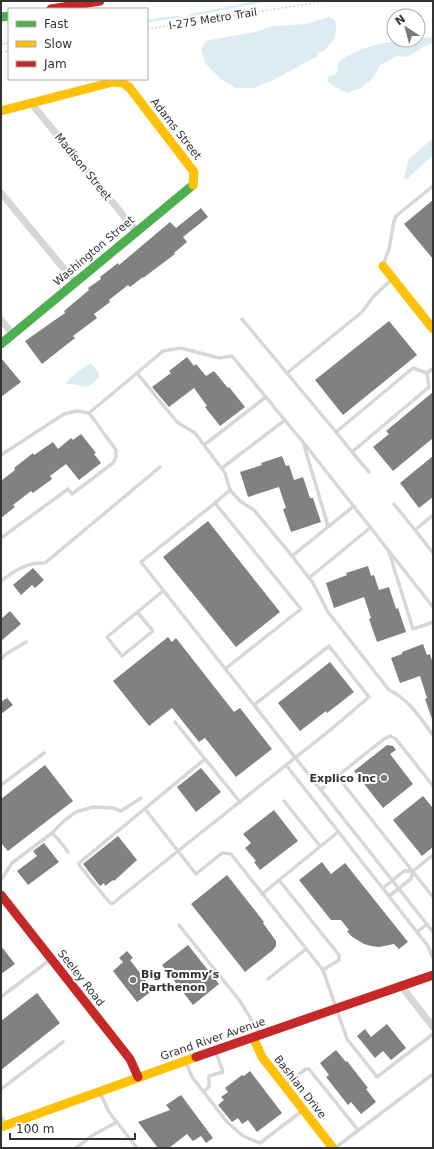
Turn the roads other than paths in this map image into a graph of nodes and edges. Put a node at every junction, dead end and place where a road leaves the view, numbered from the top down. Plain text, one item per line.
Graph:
1 (100, 1) edge
2 (57, 8) edge
3 (31, 103) junction
4 (1, 111) edge
5 (194, 172) joint
6 (433, 186) edge
7 (1, 193) edge
8 (136, 231) junction
9 (383, 266) joint
10 (393, 279) junction
11 (75, 282) junction
12 (242, 319) dead end
13 (1, 320) edge
14 (433, 329) edge
15 (13, 334) junction
16 (1, 344) edge
17 (433, 368) edge
18 (287, 373) junction
19 (427, 373) junction
20 (137, 374) junction
21 (266, 397) junction
22 (89, 413) junction
23 (284, 420) junction
24 (336, 432) junction
25 (303, 442) junction
26 (204, 445) junction
27 (352, 452) junction
28 (1, 455) edge
29 (160, 467) dead end
30 (222, 468) junction
31 (370, 472) dead end
32 (230, 490) junction
33 (215, 503) junction
34 (394, 504) dead end
35 (354, 506) junction
36 (433, 516) edge
37 (328, 526) junction
38 (371, 527) junction
39 (415, 530) junction
40 (1, 538) edge
41 (388, 549) junction
42 (433, 553) edge
43 (292, 556) junction
44 (309, 578) junction
45 (1, 581) edge
46 (163, 591) junction
47 (433, 607) edge
48 (137, 612) junction
49 (433, 622) edge
50 (26, 642) dead end
51 (1, 659) edge
52 (225, 669) junction
53 (254, 705) junction
54 (175, 722) dead end
55 (433, 735) edge
56 (44, 753) dead end
57 (295, 758) junction
58 (205, 759) junction
59 (286, 765) junction
60 (337, 776) junction
61 (1, 785) edge
62 (433, 786) edge
63 (321, 789) junction
64 (141, 798) dead end
65 (284, 801) dead end
66 (240, 802) junction
67 (145, 809) junction
68 (338, 832) junction
69 (52, 833) junction
70 (320, 846) junction
71 (178, 851) junction
72 (68, 852) dead end
73 (433, 855) edge
74 (413, 871) junction
75 (1, 880) edge
76 (279, 880) junction
77 (392, 881) junction
78 (383, 888) junction
79 (399, 889) junction
80 (262, 894) junction
81 (389, 896) junction
82 (433, 897) edge
83 (3, 901) edge
84 (427, 924) junction
85 (179, 925) dead end
86 (417, 932) junction
87 (433, 932) edge
88 (306, 950) junction
89 (433, 958) edge
90 (51, 959) junction
91 (323, 970) junction
92 (433, 975) edge
93 (268, 979) dead end
94 (402, 987) junction
95 (1, 997) edge
96 (337, 1009) junction
97 (433, 1027) edge
98 (433, 1034) edge
99 (257, 1036) junction
100 (63, 1042) dead end
101 (215, 1050) junction
102 (186, 1061) junction
103 (433, 1074) edge
104 (138, 1077) junction
105 (284, 1086) junction
106 (1, 1089) edge
107 (100, 1092) junction
108 (203, 1092) junction
109 (303, 1110) junction
110 (1, 1116) edge
111 (117, 1122) junction
112 (3, 1126) edge
113 (358, 1130) junction
114 (76, 1148) edge
115 (137, 1148) edge
116 (334, 1148) edge

1 - 2 main road
3 - 4 main road
3 - 5 main road, Adams Street
3 - 8 street, Madison Street
5 - 8 main road, Washington Street
6 - 9 lane
7 - 11 street
8 - 11 main road, Washington Street
9 - 10 main road
10 - 14 main road
10 - 18 lane
11 - 15 main road, Washington Street
12 - 18 lane
13 - 15 street
15 - 16 main road, Washington Street
17 - 19 lane
18 - 24 lane
19 - 24 lane
19 - 27 lane
20 - 21 lane
20 - 22 lane
20 - 26 lane
21 - 23 lane
21 - 26 lane
22 - 28 lane
22 - 40 lane
23 - 25 lane
23 - 30 lane
24 - 27 lane
25 - 35 lane
25 - 37 lane
26 - 30 lane
27 - 31 lane
29 - 45 lane
30 - 32 lane
32 - 33 lane
32 - 43 lane
33 - 46 lane
33 - 52 lane
34 - 39 lane
35 - 37 lane
35 - 38 lane
36 - 39 lane
37 - 43 lane
38 - 41 lane
38 - 44 lane
39 - 42 lane
41 - 47 lane
41 - 49 lane
43 - 44 lane
44 - 55 lane
46 - 48 lane
46 - 52 lane
48 - 48 lane
50 - 51 lane
52 - 53 lane
53 - 57 lane
53 - 57 lane
54 - 58 lane
56 - 61 lane
57 - 59 lane
57 - 63 lane
58 - 66 lane
58 - 67 lane
59 - 66 lane
59 - 68 lane
60 - 62 lane
60 - 63 lane
60 - 74 lane
63 - 77 lane
64 - 69 lane
65 - 70 lane
66 - 71 lane
67 - 71 lane
67 - 71 lane
68 - 70 lane
68 - 78 lane
69 - 72 lane
69 - 75 lane
70 - 76 lane
71 - 80 lane
73 - 74 lane
74 - 77 lane
74 - 79 lane
74 - 82 lane
76 - 80 lane
76 - 91 lane
77 - 78 lane
77 - 79 lane
78 - 81 lane
79 - 81 lane
79 - 84 lane
80 - 88 lane
81 - 86 lane
83 - 90 main road, Seeley Road
84 - 86 lane
84 - 87 lane
85 - 99 lane
86 - 89 lane
88 - 91 lane
88 - 93 lane
90 - 95 lane
90 - 104 main road, Seeley Road
91 - 96 lane
92 - 94 main road, Grand River Avenue
94 - 96 main road, Grand River Avenue
94 - 97 street
96 - 98 lane
96 - 99 main road, Grand River Avenue
99 - 101 main road, Grand River Avenue
99 - 105 main road, Bashian Drive
100 - 106 lane
101 - 102 main road, Grand River Avenue
101 - 108 lane
102 - 104 main road, Grand River Avenue
102 - 108 lane
103 - 113 lane
104 - 107 main road, Grand River Avenue
105 - 109 main road, Bashian Drive
105 - 113 lane
107 - 111 lane
107 - 112 main road, Grand River Avenue
108 - 109 lane
109 - 116 main road, Bashian Drive
110 - 112 lane
111 - 114 lane
111 - 115 lane
113 - 116 lane

